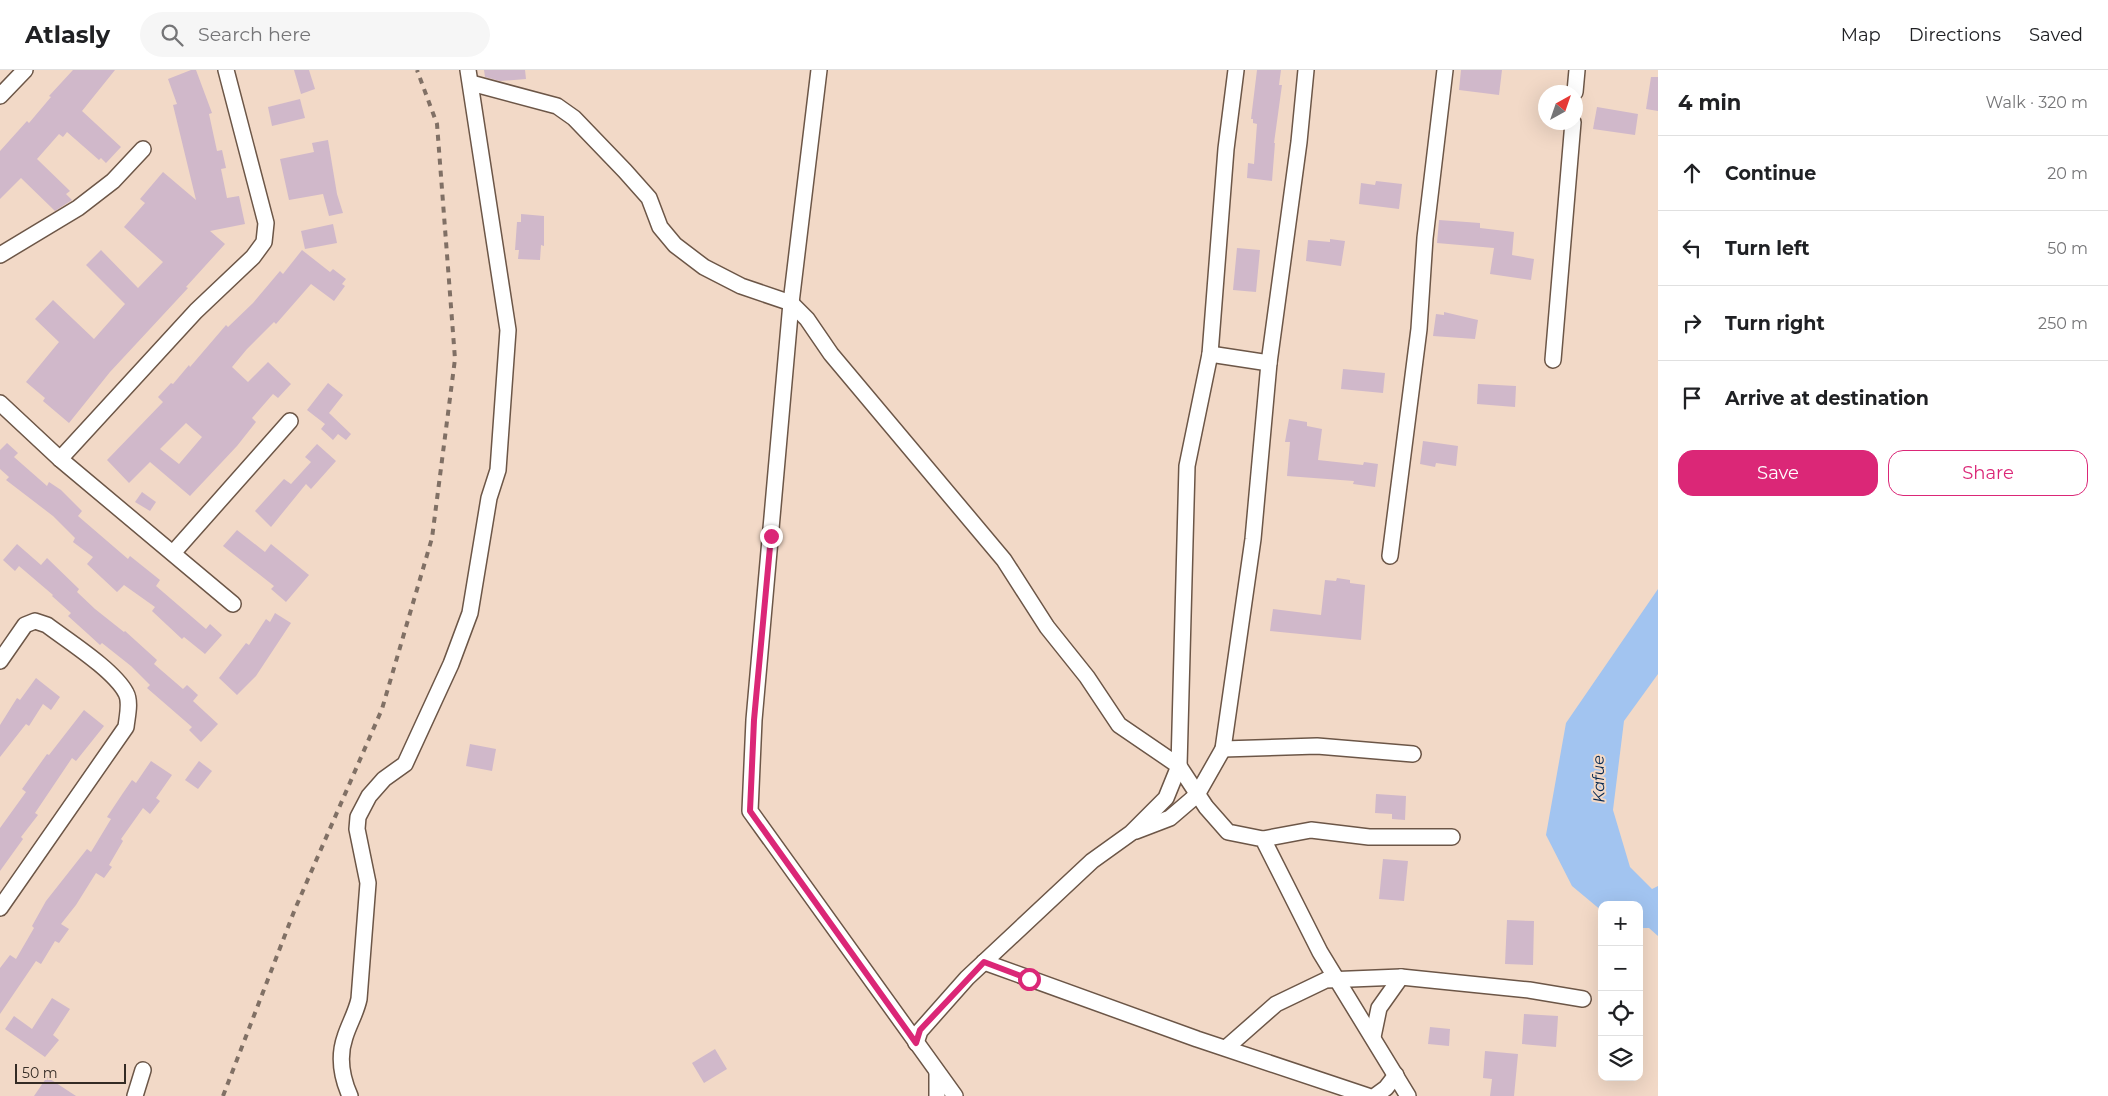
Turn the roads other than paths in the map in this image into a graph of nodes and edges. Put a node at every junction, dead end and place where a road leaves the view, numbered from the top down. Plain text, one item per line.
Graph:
1 (24, 70) edge
2 (226, 70) edge
3 (819, 70) edge
4 (1236, 70) edge
5 (1306, 70) edge
6 (1445, 70) edge
7 (1577, 70) edge
8 (469, 76) edge
9 (1576, 85) edge
10 (0, 96) edge
11 (1572, 130) edge
12 (143, 149) dead end
13 (0, 255) edge
14 (791, 303) junction
15 (1210, 354) junction
16 (1553, 360) dead end
17 (1269, 363) junction
18 (0, 403) edge
19 (290, 421) dead end
20 (60, 459) junction
21 (173, 553) junction
22 (1390, 556) dead end
23 (233, 604) dead end
24 (0, 661) edge
25 (1223, 749) junction
26 (1413, 754) dead end
27 (1179, 766) junction
28 (1198, 793) junction
29 (1131, 833) junction
30 (1452, 837) dead end
31 (1263, 839) junction
32 (0, 908) edge
33 (984, 962) junction
34 (1401, 977) junction
35 (1337, 980) junction
36 (1582, 999) dead end
37 (1372, 1037) junction
38 (916, 1043) junction
39 (1226, 1048) junction
40 (143, 1070) dead end
41 (937, 1072) junction
42 (1396, 1076) junction
43 (135, 1096) edge
44 (350, 1096) edge
45 (937, 1096) edge
46 (955, 1096) edge
47 (1368, 1096) edge
48 (1375, 1096) edge
49 (1408, 1096) edge

1 - 10 street
2 - 20 street
3 - 14 street
4 - 15 street
5 - 17 street
6 - 22 street
7 - 9 street
8 - 14 street
8 - 44 street
11 - 16 street
12 - 13 street
14 - 27 street
14 - 38 street
15 - 17 street
15 - 27 street
17 - 25 street
18 - 20 street
19 - 21 street
20 - 21 street
21 - 23 street
24 - 32 street
25 - 26 street
25 - 28 street
27 - 28 street
27 - 29 street
28 - 29 street
28 - 31 street
29 - 33 street
30 - 31 street
31 - 35 street
33 - 38 street
33 - 39 street
34 - 35 street
34 - 36 street
34 - 37 street
35 - 37 street
35 - 39 street
37 - 42 street
38 - 41 street
39 - 47 street
40 - 43 street
41 - 45 street
41 - 46 street
42 - 48 street
42 - 49 street

